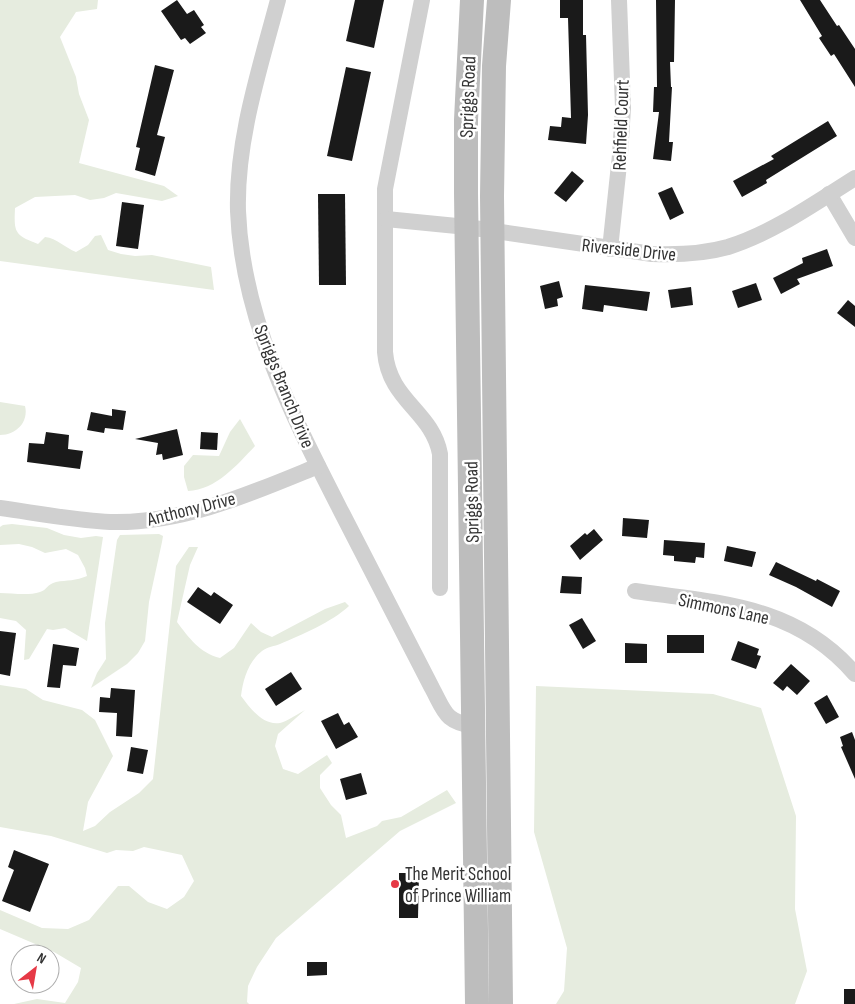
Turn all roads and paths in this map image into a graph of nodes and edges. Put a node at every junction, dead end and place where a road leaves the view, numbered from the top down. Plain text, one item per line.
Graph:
1 (278, 0) edge
2 (422, 0) edge
3 (472, 0) edge
4 (499, 0) edge
5 (619, 0) edge
6 (855, 178) edge
7 (829, 194) junction
8 (386, 218) junction
9 (466, 227) junction
10 (493, 231) junction
11 (855, 238) edge
12 (610, 249) junction
13 (318, 466) junction
14 (0, 508) edge
15 (440, 588) dead end
16 (635, 591) dead end
17 (855, 674) edge
18 (474, 726) junction
19 (477, 1004) edge
20 (501, 1004) edge

1 - 13 street, Spriggs Branch Drive
2 - 8 street
3 - 9 main road, Spriggs Road
4 - 10 main road, Spriggs Road
5 - 12 street, Rehfield Court
6 - 7 street, Riverside Drive
7 - 11 street
7 - 12 street, Riverside Drive
8 - 9 street, Riverside Drive
8 - 15 street
9 - 10 street, Riverside Drive
9 - 18 main road, Spriggs Road
10 - 12 street, Riverside Drive
10 - 20 main road, Spriggs Road
13 - 14 street, Anthony Drive
13 - 18 street, Spriggs Branch Drive
16 - 17 street, Simmons Lane
18 - 19 main road, Spriggs Road

